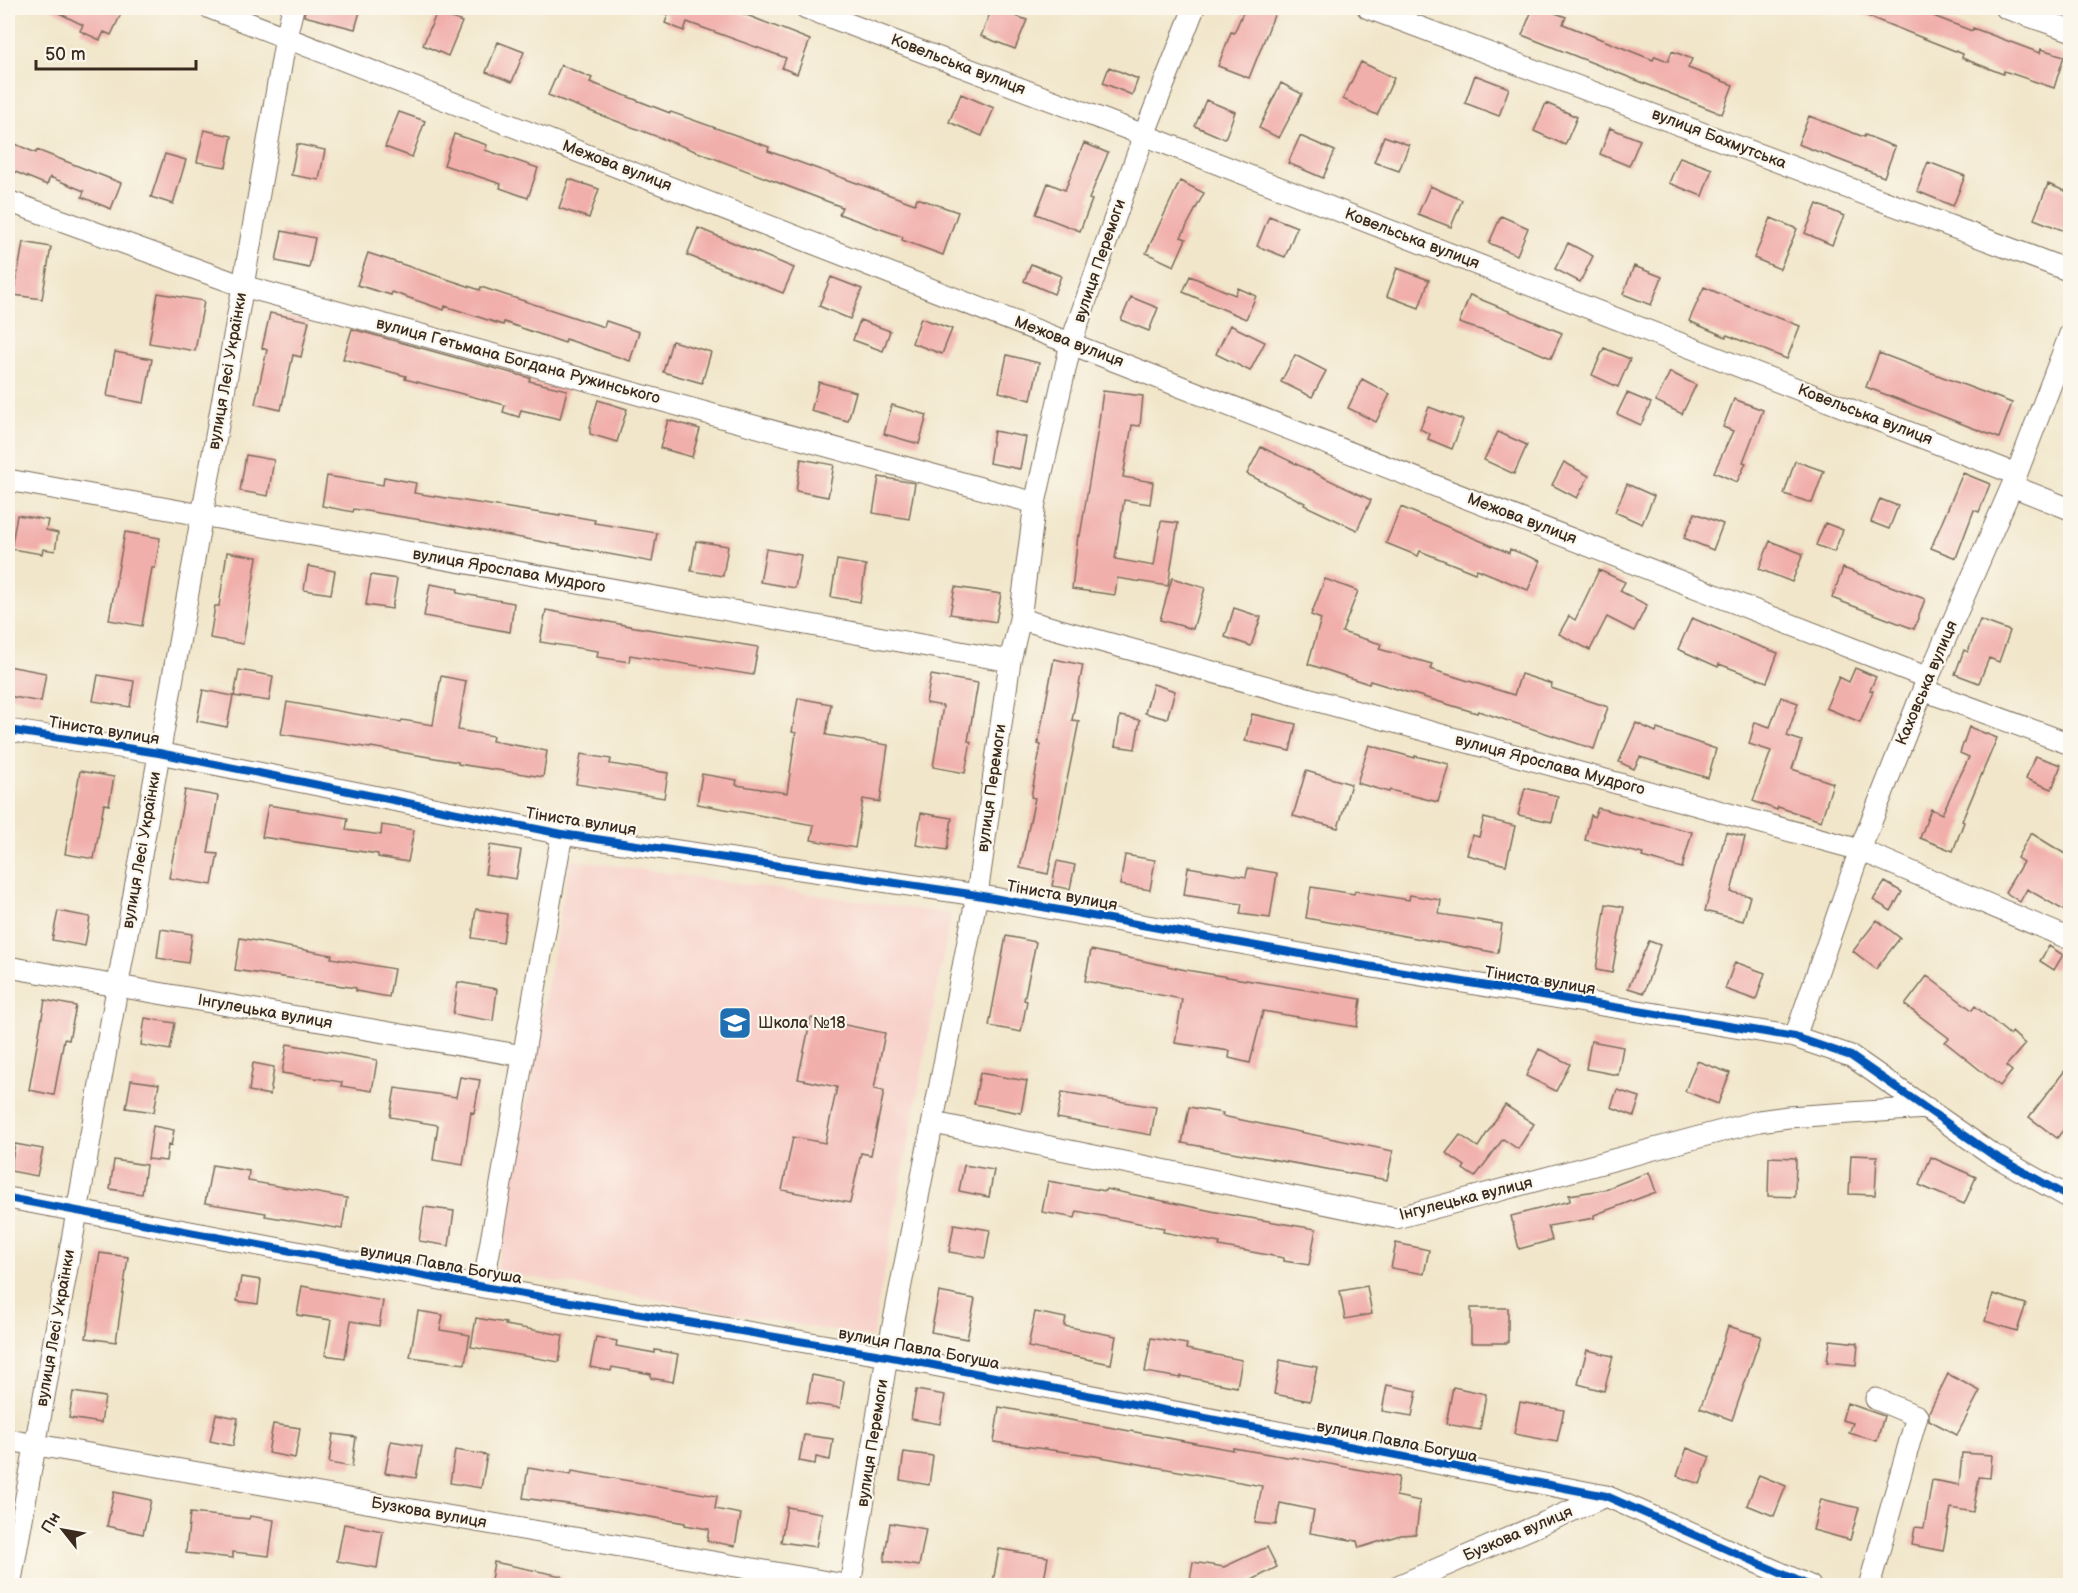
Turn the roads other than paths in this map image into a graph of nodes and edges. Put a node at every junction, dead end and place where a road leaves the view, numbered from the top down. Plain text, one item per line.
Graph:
1 (210, 8) edge
2 (293, 8) edge
3 (806, 8) edge
4 (1194, 8) edge
5 (1368, 8) edge
6 (2006, 8) edge
7 (2070, 30) edge
8 (286, 37) junction
9 (1144, 135) junction
10 (8, 201) edge
11 (2070, 271) edge
12 (243, 286) junction
13 (2070, 334) edge
14 (1071, 343) junction
15 (8, 480) edge
16 (2014, 480) junction
17 (1035, 503) junction
18 (2070, 509) edge
19 (202, 516) junction
20 (1020, 619) junction
21 (1011, 661) junction
22 (1926, 684) junction
23 (8, 730) edge
24 (2070, 744) edge
25 (159, 753) junction
26 (562, 834) junction
27 (1860, 850) junction
28 (976, 894) junction
29 (2070, 939) edge
30 (8, 967) edge
31 (117, 986) junction
32 (1795, 1037) junction
33 (523, 1056) junction
34 (1927, 1108) junction
35 (934, 1122) junction
36 (8, 1198) edge
37 (2070, 1198) edge
38 (77, 1210) junction
39 (483, 1287) junction
40 (887, 1356) junction
41 (1876, 1399) dead end
42 (8, 1440) edge
43 (35, 1445) junction
44 (1606, 1496) junction
45 (850, 1585) edge
46 (10, 1586) edge
47 (1398, 1586) edge
48 (1810, 1586) edge
49 (1869, 1586) edge

1 - 8 street, Межова вулиця
2 - 8 street, вулиця Лесі Українки
3 - 9 street, Ковельська вулиця
4 - 9 street, вулиця Перемоги
5 - 11 street, вулиця Бахмутська
6 - 7 street
8 - 12 street, вулиця Лесі Українки
8 - 14 street, Межова вулиця
9 - 14 street, вулиця Перемоги
9 - 16 street, Ковельська вулиця
10 - 12 street, вулиця Гетьмана Богдана Ружинського
12 - 17 street, вулиця Гетьмана Богдана Ружинського
12 - 19 street, вулиця Лесі Українки
13 - 16 street, Каховська вулиця
14 - 17 street, вулиця Перемоги
14 - 22 street, Межова вулиця
15 - 19 street, вулиця Ярослава Мудрого
16 - 18 street, Ковельська вулиця
16 - 22 street, Каховська вулиця
17 - 20 street, вулиця Перемоги
19 - 21 street, вулиця Ярослава Мудрого
19 - 25 street, вулиця Лесі Українки
20 - 21 street, вулиця Перемоги
20 - 27 street, вулиця Ярослава Мудрого
21 - 28 street, вулиця Перемоги
22 - 24 street, Межова вулиця
22 - 27 street, Каховська вулиця
23 - 25 street, Тіниста вулиця
25 - 26 street, Тіниста вулиця
25 - 31 street, вулиця Лесі Українки
26 - 28 street, Тіниста вулиця
26 - 33 street
27 - 29 street, вулиця Ярослава Мудрого
27 - 32 street, Каховська вулиця
28 - 32 street, Тіниста вулиця
28 - 35 street, вулиця Перемоги
30 - 31 street, Інгулецька вулиця
31 - 33 street, Інгулецька вулиця
31 - 38 street, вулиця Лесі Українки
32 - 34 street, Тіниста вулиця
33 - 39 street
34 - 35 street, Інгулецька вулиця
34 - 37 street, Тіниста вулиця
35 - 40 street, вулиця Перемоги
36 - 38 street, вулиця Павла Богуша
38 - 39 street, вулиця Павла Богуша
38 - 43 street, вулиця Лесі Українки
39 - 40 street, вулиця Павла Богуша
40 - 44 street, вулиця Павла Богуша
40 - 45 street, вулиця Перемоги
41 - 49 street
42 - 43 street, Бузкова вулиця
43 - 45 street, Бузкова вулиця
43 - 46 street, вулиця Лесі Українки
44 - 47 street, Бузкова вулиця
44 - 48 street, вулиця Павла Богуша

